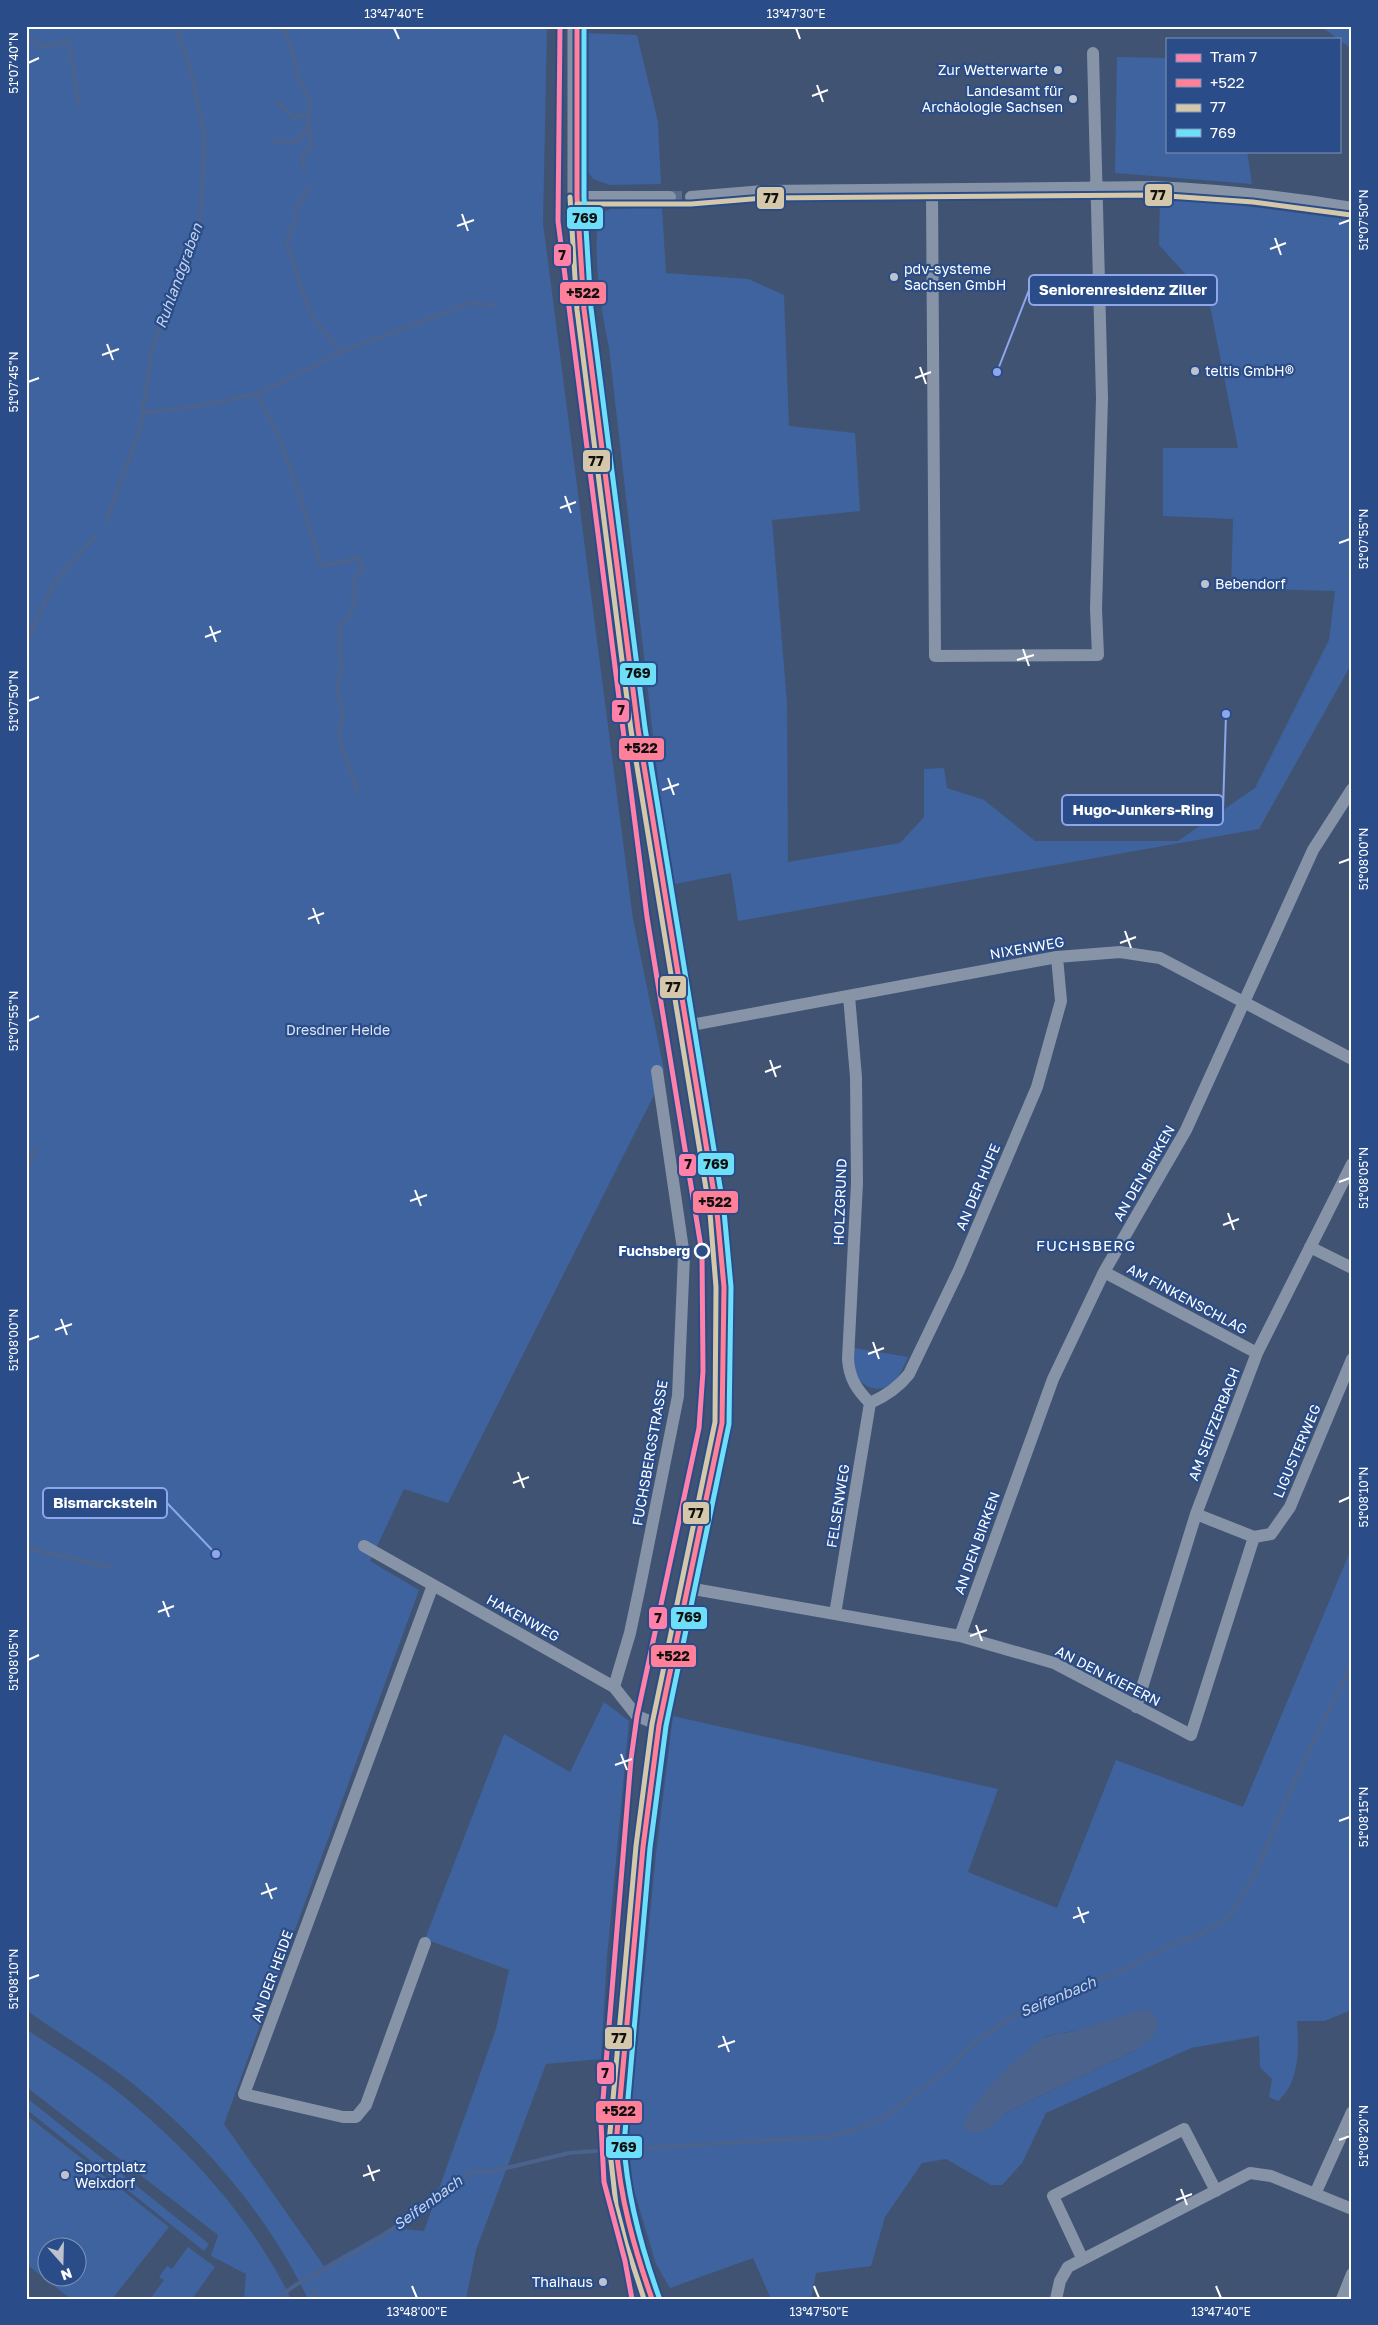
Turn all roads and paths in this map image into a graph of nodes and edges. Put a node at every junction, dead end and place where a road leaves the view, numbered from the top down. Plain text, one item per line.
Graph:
1 (578, 26) edge
2 (1093, 53) dead end
3 (1096, 188) junction
4 (932, 191) junction
5 (577, 197) junction
6 (670, 197) tunnel mouth
7 (691, 198) tunnel mouth
8 (1352, 208) edge
9 (1352, 788) edge
10 (1057, 957) junction
11 (850, 996) junction
12 (1245, 1003) junction
13 (686, 1026) junction
14 (1352, 1059) edge
15 (657, 1071) dead end
16 (1352, 1164) edge
17 (1310, 1247) junction
18 (1352, 1268) edge
19 (1104, 1272) junction
20 (1257, 1353) junction
21 (1352, 1359) edge
22 (870, 1403) junction
23 (1196, 1514) junction
24 (1254, 1536) junction
25 (364, 1546) dead end
26 (433, 1585) junction
27 (688, 1588) junction
28 (836, 1614) junction
29 (960, 1636) junction
30 (614, 1687) junction
31 (1136, 1707) junction
32 (659, 1725) junction
33 (425, 1943) dead end
34 (1352, 2112) edge
35 (1216, 2191) junction
36 (1315, 2194) junction
37 (1352, 2209) edge
38 (1082, 2258) junction
39 (1352, 2274) edge
40 (652, 2299) edge
41 (1056, 2299) edge
42 (1342, 2299) edge

1 - 5 main road
2 - 3 street
3 - 4 street
3 - 4 street
3 - 8 street
4 - 7 street
5 - 6 street
5 - 13 main road
9 - 12 street, AN DEN BIRKEN
10 - 11 street, NIXENWEG
10 - 12 street, NIXENWEG
10 - 22 street, AN DER HUFE
11 - 13 street, NIXENWEG
11 - 22 street, HOLZGRUND
12 - 14 street, NIXENWEG
12 - 19 street, AN DEN BIRKEN
13 - 27 main road
15 - 30 street, FUCHSBERGSTRASSE
16 - 17 street, AM SEIFZERBACH
17 - 18 street
17 - 20 street, AM SEIFZERBACH
19 - 20 street, AM FINKENSCHLAG
19 - 29 street, AN DEN BIRKEN
20 - 23 street, AM SEIFZERBACH
21 - 24 street, LIGUSTERWEG
22 - 28 street, FELSENWEG
23 - 24 street
23 - 31 street, AM SEIFZERBACH
24 - 31 street, AN DEN KIEFERN
25 - 26 street, HAKENWEG
26 - 30 street, HAKENWEG
26 - 33 street, AN DER HEIDE
27 - 28 street, AN DEN KIEFERN
27 - 32 main road
28 - 29 street, AN DEN KIEFERN
29 - 31 street, AN DEN KIEFERN
30 - 32 street, HAKENWEG
32 - 40 main road
34 - 36 street
35 - 36 street
35 - 38 street
35 - 38 street
36 - 37 street
38 - 41 street
39 - 42 street

